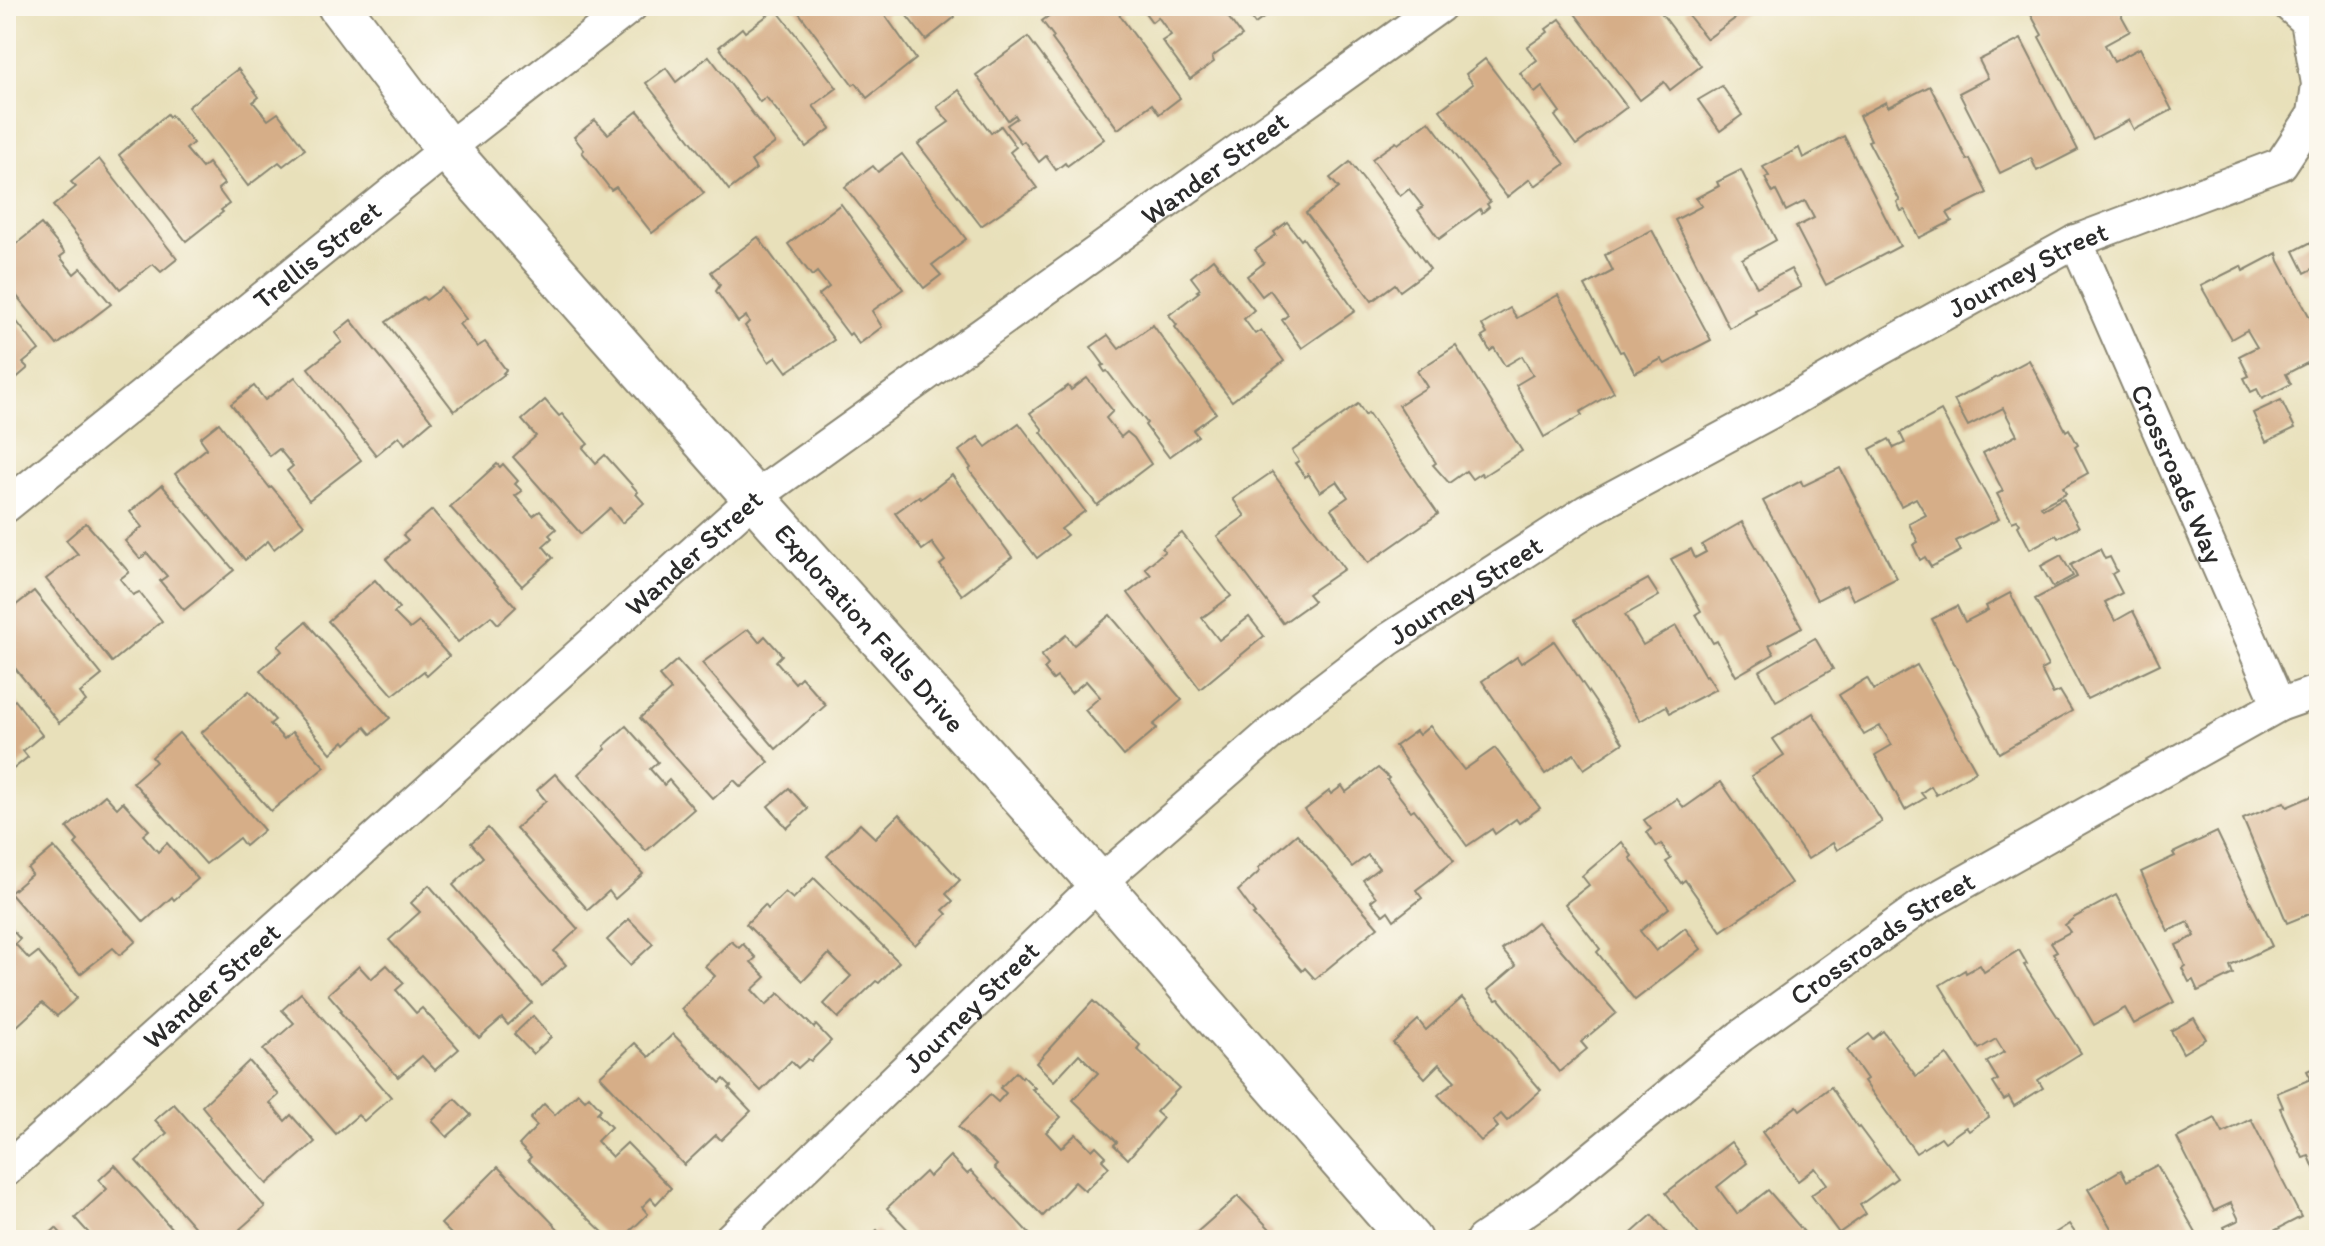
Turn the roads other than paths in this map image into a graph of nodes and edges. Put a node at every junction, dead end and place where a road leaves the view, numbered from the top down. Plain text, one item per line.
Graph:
1 (339, 6) edge
2 (631, 6) edge
3 (1440, 6) edge
4 (2290, 6) edge
5 (447, 149) junction
6 (2076, 241) junction
7 (754, 498) junction
8 (6, 506) edge
9 (2319, 691) edge
10 (2279, 705) junction
11 (1099, 883) junction
12 (6, 1170) edge
13 (729, 1240) edge
14 (1410, 1240) edge
15 (1482, 1240) edge

1 - 5 street, Exploration Falls Drive
2 - 5 street, Trellis Street
3 - 7 street, Wander Street
4 - 6 street, Journey Street
5 - 7 street, Exploration Falls Drive
5 - 8 street, Trellis Street
6 - 10 street, Crossroads Way
6 - 11 street, Journey Street
7 - 11 street, Exploration Falls Drive
7 - 12 street, Wander Street
9 - 10 street, Crossroads Street
10 - 15 street, Crossroads Street
11 - 13 street, Journey Street
11 - 14 street, Exploration Falls Drive

